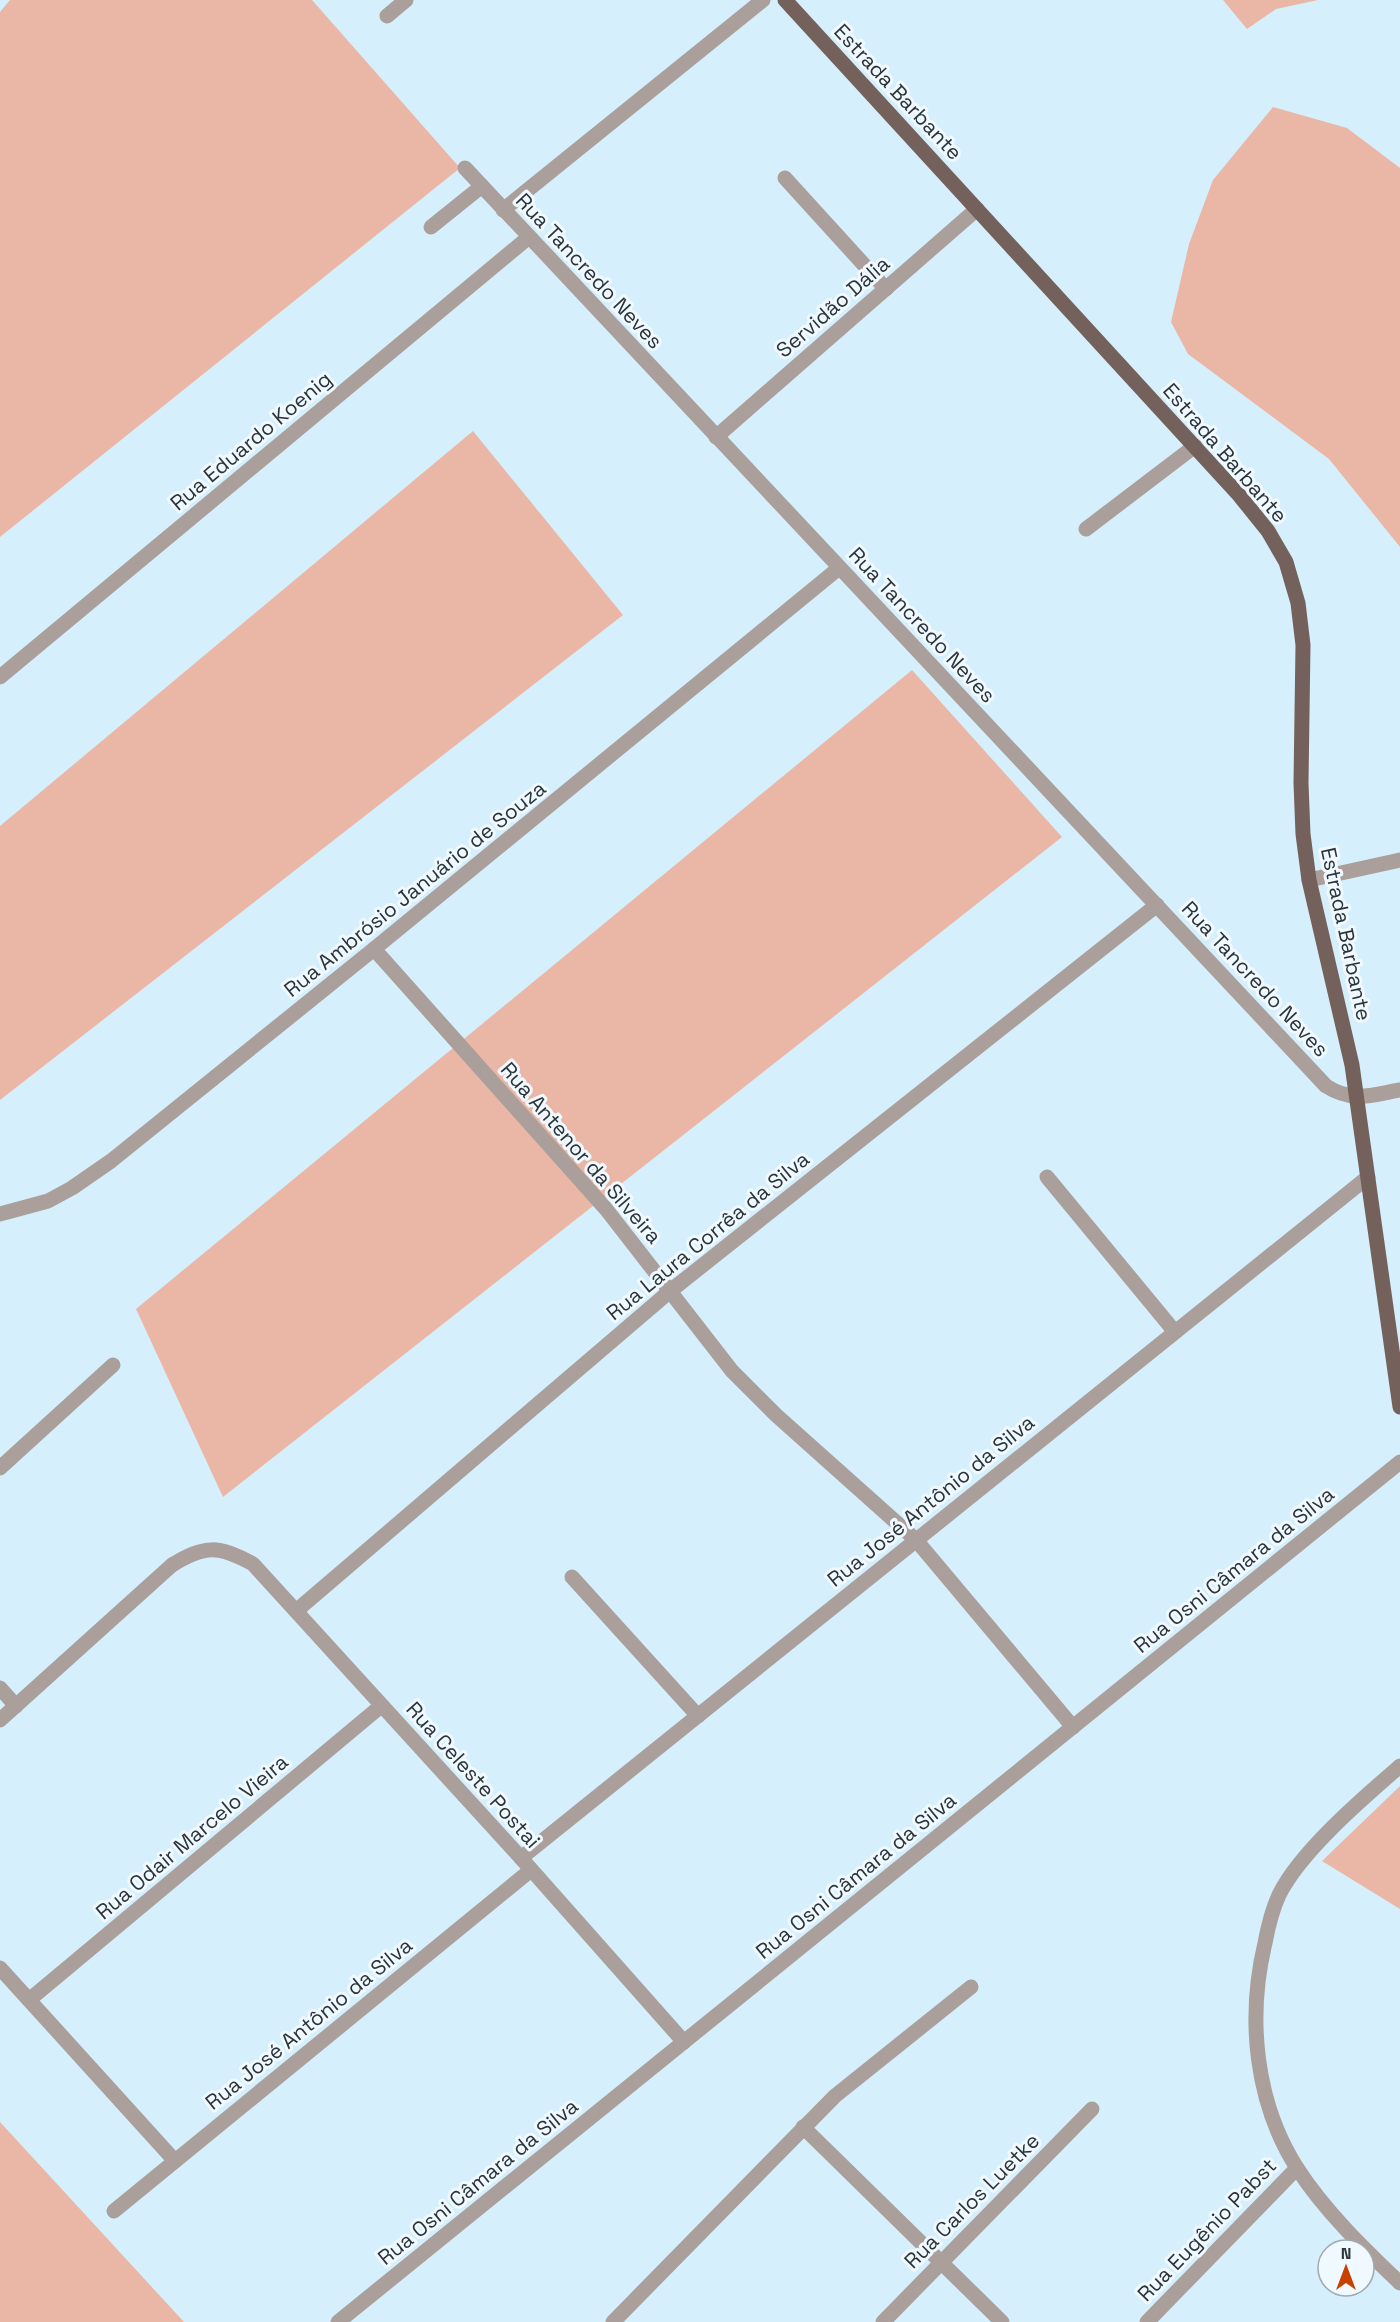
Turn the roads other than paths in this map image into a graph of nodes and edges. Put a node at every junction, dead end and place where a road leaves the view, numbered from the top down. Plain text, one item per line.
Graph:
1 (406, 0) edge
2 (763, 0) edge
3 (785, 0) edge
4 (387, 16) dead end
5 (465, 168) dead end
6 (785, 178) dead end
7 (482, 186) junction
8 (977, 209) junction
9 (503, 210) junction
10 (431, 227) dead end
11 (529, 237) junction
12 (886, 289) junction
13 (716, 437) junction
14 (1195, 446) junction
15 (1086, 529) dead end
16 (839, 568) junction
17 (0, 677) edge
18 (1400, 860) edge
19 (1309, 880) junction
20 (1156, 905) junction
21 (375, 950) junction
22 (1400, 1090) edge
23 (1357, 1098) junction
24 (1047, 1177) dead end
25 (1368, 1177) junction
26 (0, 1214) edge
27 (669, 1292) junction
28 (1175, 1332) junction
29 (113, 1365) dead end
30 (1400, 1407) edge
31 (1400, 1462) edge
32 (0, 1468) edge
33 (916, 1540) junction
34 (572, 1577) dead end
35 (296, 1611) junction
36 (0, 1688) edge
37 (16, 1706) junction
38 (381, 1706) junction
39 (698, 1716) junction
40 (0, 1720) edge
41 (1073, 1727) junction
42 (1400, 1766) edge
43 (521, 1858) junction
44 (531, 1870) junction
45 (0, 1968) edge
46 (971, 1987) dead end
47 (28, 2000) junction
48 (684, 2042) junction
49 (1092, 2109) dead end
50 (803, 2127) junction
51 (174, 2161) junction
52 (1297, 2168) junction
53 (114, 2211) dead end
54 (941, 2263) junction
55 (1400, 2283) edge
56 (338, 2322) edge
57 (613, 2322) edge
58 (883, 2322) edge
59 (1002, 2322) edge
60 (1147, 2322) edge

1 - 4 street
2 - 9 street
3 - 8 main road, Estrada Barbante
5 - 7 street, Rua Tancredo Neves
6 - 12 street
7 - 9 street, Rua Tancredo Neves
7 - 10 street
8 - 12 street, Servidão Dália
8 - 14 main road, Estrada Barbante
9 - 11 street, Rua Tancredo Neves
11 - 13 street, Rua Tancredo Neves
11 - 17 street, Rua Eduardo Koenig
12 - 13 street, Servidão Dália
13 - 16 street, Rua Tancredo Neves
14 - 15 street
14 - 19 main road, Estrada Barbante
16 - 20 street, Rua Tancredo Neves
16 - 21 street, Rua Ambrósio Januário de Souza
18 - 19 street
19 - 23 main road, Estrada Barbante
20 - 23 street, Rua Tancredo Neves
20 - 27 street, Rua Laura Corrêa da Silva
21 - 26 street, Rua Ambrósio Januário de Souza
21 - 27 street, Rua Antenor da Silveira
22 - 23 street
23 - 25 main road, Estrada Barbante
24 - 28 street
25 - 28 street, Rua José Antônio da Silva
25 - 30 main road, Estrada Barbante
27 - 33 street, Rua Antenor da Silveira
27 - 35 street, Rua Laura Corrêa da Silva
28 - 33 street, Rua José Antônio da Silva
29 - 32 street
31 - 41 street, Rua Osni Câmara da Silva
33 - 39 street, Rua José Antônio da Silva
33 - 41 street, Rua Antenor da Silveira
34 - 39 street
35 - 37 street, Rua Celeste Postai
35 - 38 street, Rua Celeste Postai
36 - 37 street
37 - 40 street
38 - 43 street, Rua Celeste Postai
38 - 47 street, Rua Odair Marcelo Vieira
39 - 43 street, Rua José Antônio da Silva
41 - 48 street, Rua Osni Câmara da Silva
42 - 52 street
43 - 44 street, Rua Celeste Postai
44 - 48 street, Rua Celeste Postai
44 - 51 street, Rua José Antônio da Silva
45 - 47 street
46 - 50 street
47 - 51 street
48 - 56 street, Rua Osni Câmara da Silva
49 - 54 street, Rua Carlos Luetke
50 - 54 street
50 - 57 street
51 - 53 street, Rua José Antônio da Silva
52 - 55 street
52 - 60 street, Rua Eugênio Pabst
54 - 58 street, Rua Carlos Luetke
54 - 59 street

